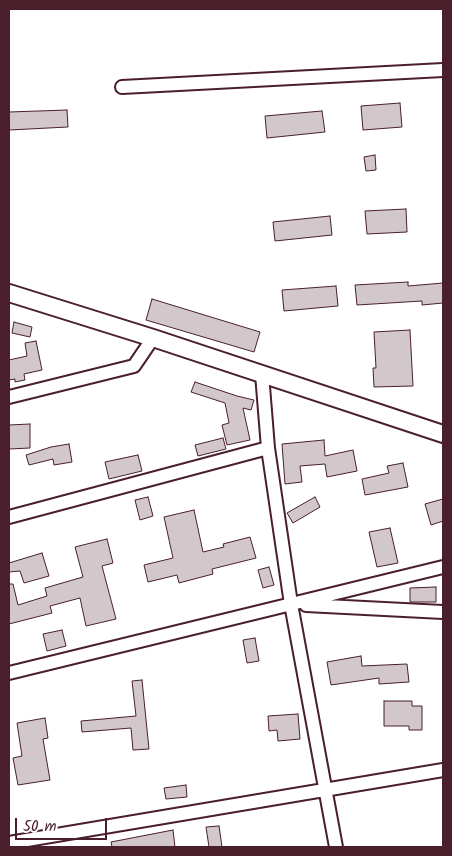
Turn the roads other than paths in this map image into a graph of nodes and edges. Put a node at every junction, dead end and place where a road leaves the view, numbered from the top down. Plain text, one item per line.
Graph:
1 (443, 70) edge
2 (122, 87) dead end
3 (9, 293) edge
4 (153, 338) junction
5 (262, 374) junction
6 (9, 396) edge
7 (443, 434) edge
8 (268, 448) junction
9 (9, 517) edge
10 (443, 567) edge
11 (291, 604) junction
12 (443, 612) edge
13 (9, 673) edge
14 (443, 770) edge
15 (325, 789) junction
16 (9, 843) edge
17 (336, 847) edge

1 - 2 street
3 - 4 main road
4 - 5 main road
4 - 6 street
5 - 7 main road
5 - 8 street
8 - 9 street
8 - 11 street
10 - 11 street
11 - 12 street
11 - 13 street
11 - 15 street
14 - 15 street
15 - 16 street
15 - 17 street

